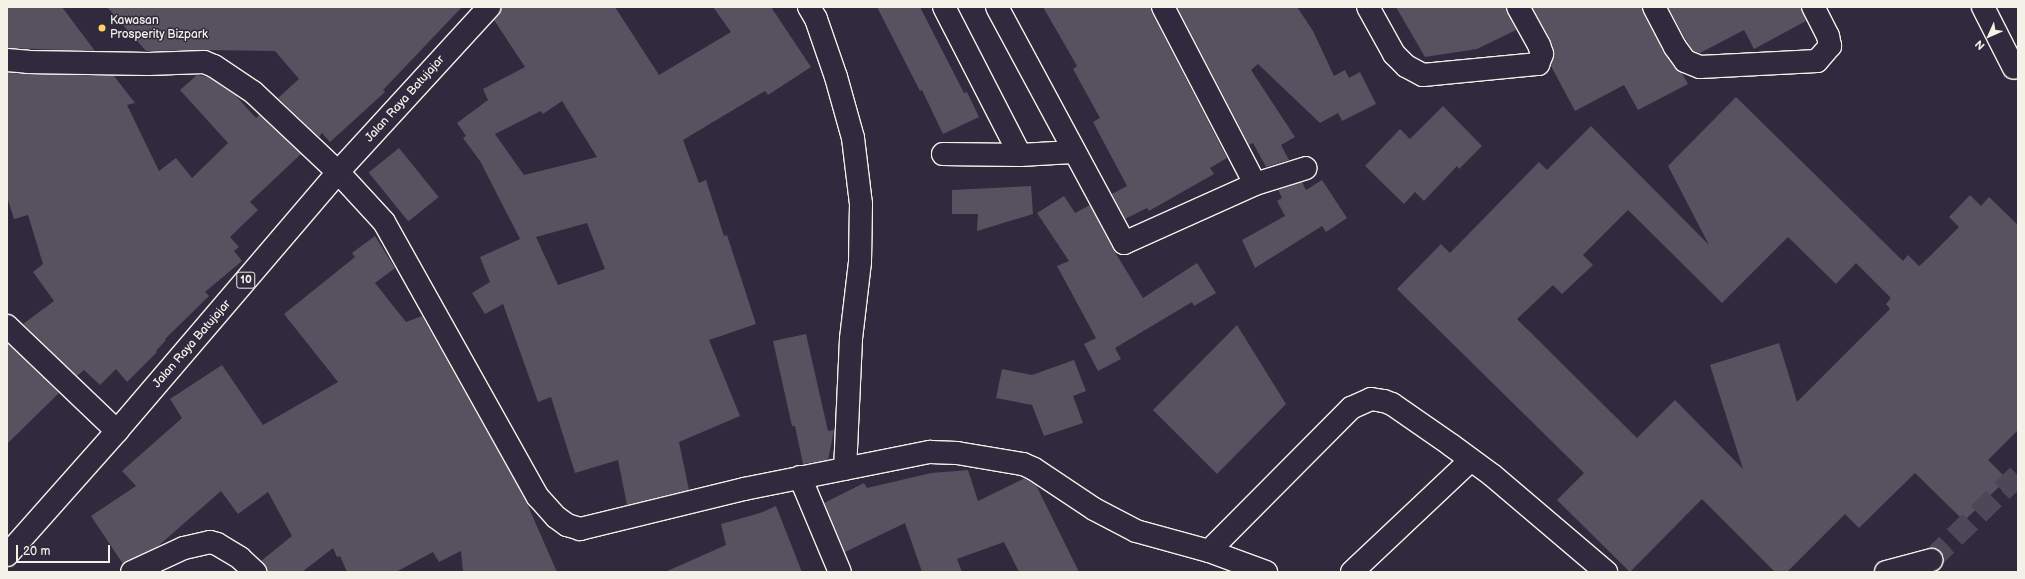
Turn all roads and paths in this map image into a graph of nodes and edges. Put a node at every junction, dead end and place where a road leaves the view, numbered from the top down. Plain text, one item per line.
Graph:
1 (489, 7) edge
2 (809, 7) edge
3 (944, 7) edge
4 (997, 7) edge
5 (1163, 7) edge
6 (1368, 7) edge
7 (1518, 7) edge
8 (1654, 7) edge
9 (1813, 7) edge
10 (1983, 7) edge
11 (7, 60) edge
12 (2014, 68) dead end
13 (1073, 152) junction
14 (943, 154) dead end
15 (1020, 155) junction
16 (1306, 168) dead end
17 (338, 172) junction
18 (1255, 184) junction
19 (7, 326) edge
20 (117, 431) junction
21 (1471, 460) junction
22 (845, 469) junction
23 (800, 478) junction
24 (1208, 551) junction
25 (7, 555) edge
26 (1931, 560) tunnel mouth
27 (132, 572) edge
28 (255, 572) edge
29 (840, 572) edge
30 (1266, 572) edge
31 (1352, 572) edge
32 (1606, 572) edge
33 (1886, 572) edge

1 - 17 main road, Jalan Raya Batujajar / 10
2 - 22 main road
3 - 15 main road
4 - 13 main road
5 - 18 main road
6 - 7 main road
8 - 9 main road
10 - 12 main road
11 - 17 main road
13 - 15 main road
13 - 18 main road
14 - 15 main road
16 - 18 main road
17 - 20 main road, Jalan Raya Batujajar / 10
17 - 23 main road
19 - 20 main road
20 - 25 main road, Jalan Raya Batujajar / 10
21 - 24 main road
21 - 31 main road
21 - 32 main road
22 - 23 main road
22 - 24 main road
23 - 29 main road
24 - 30 main road
26 - 33 main road
27 - 28 main road

